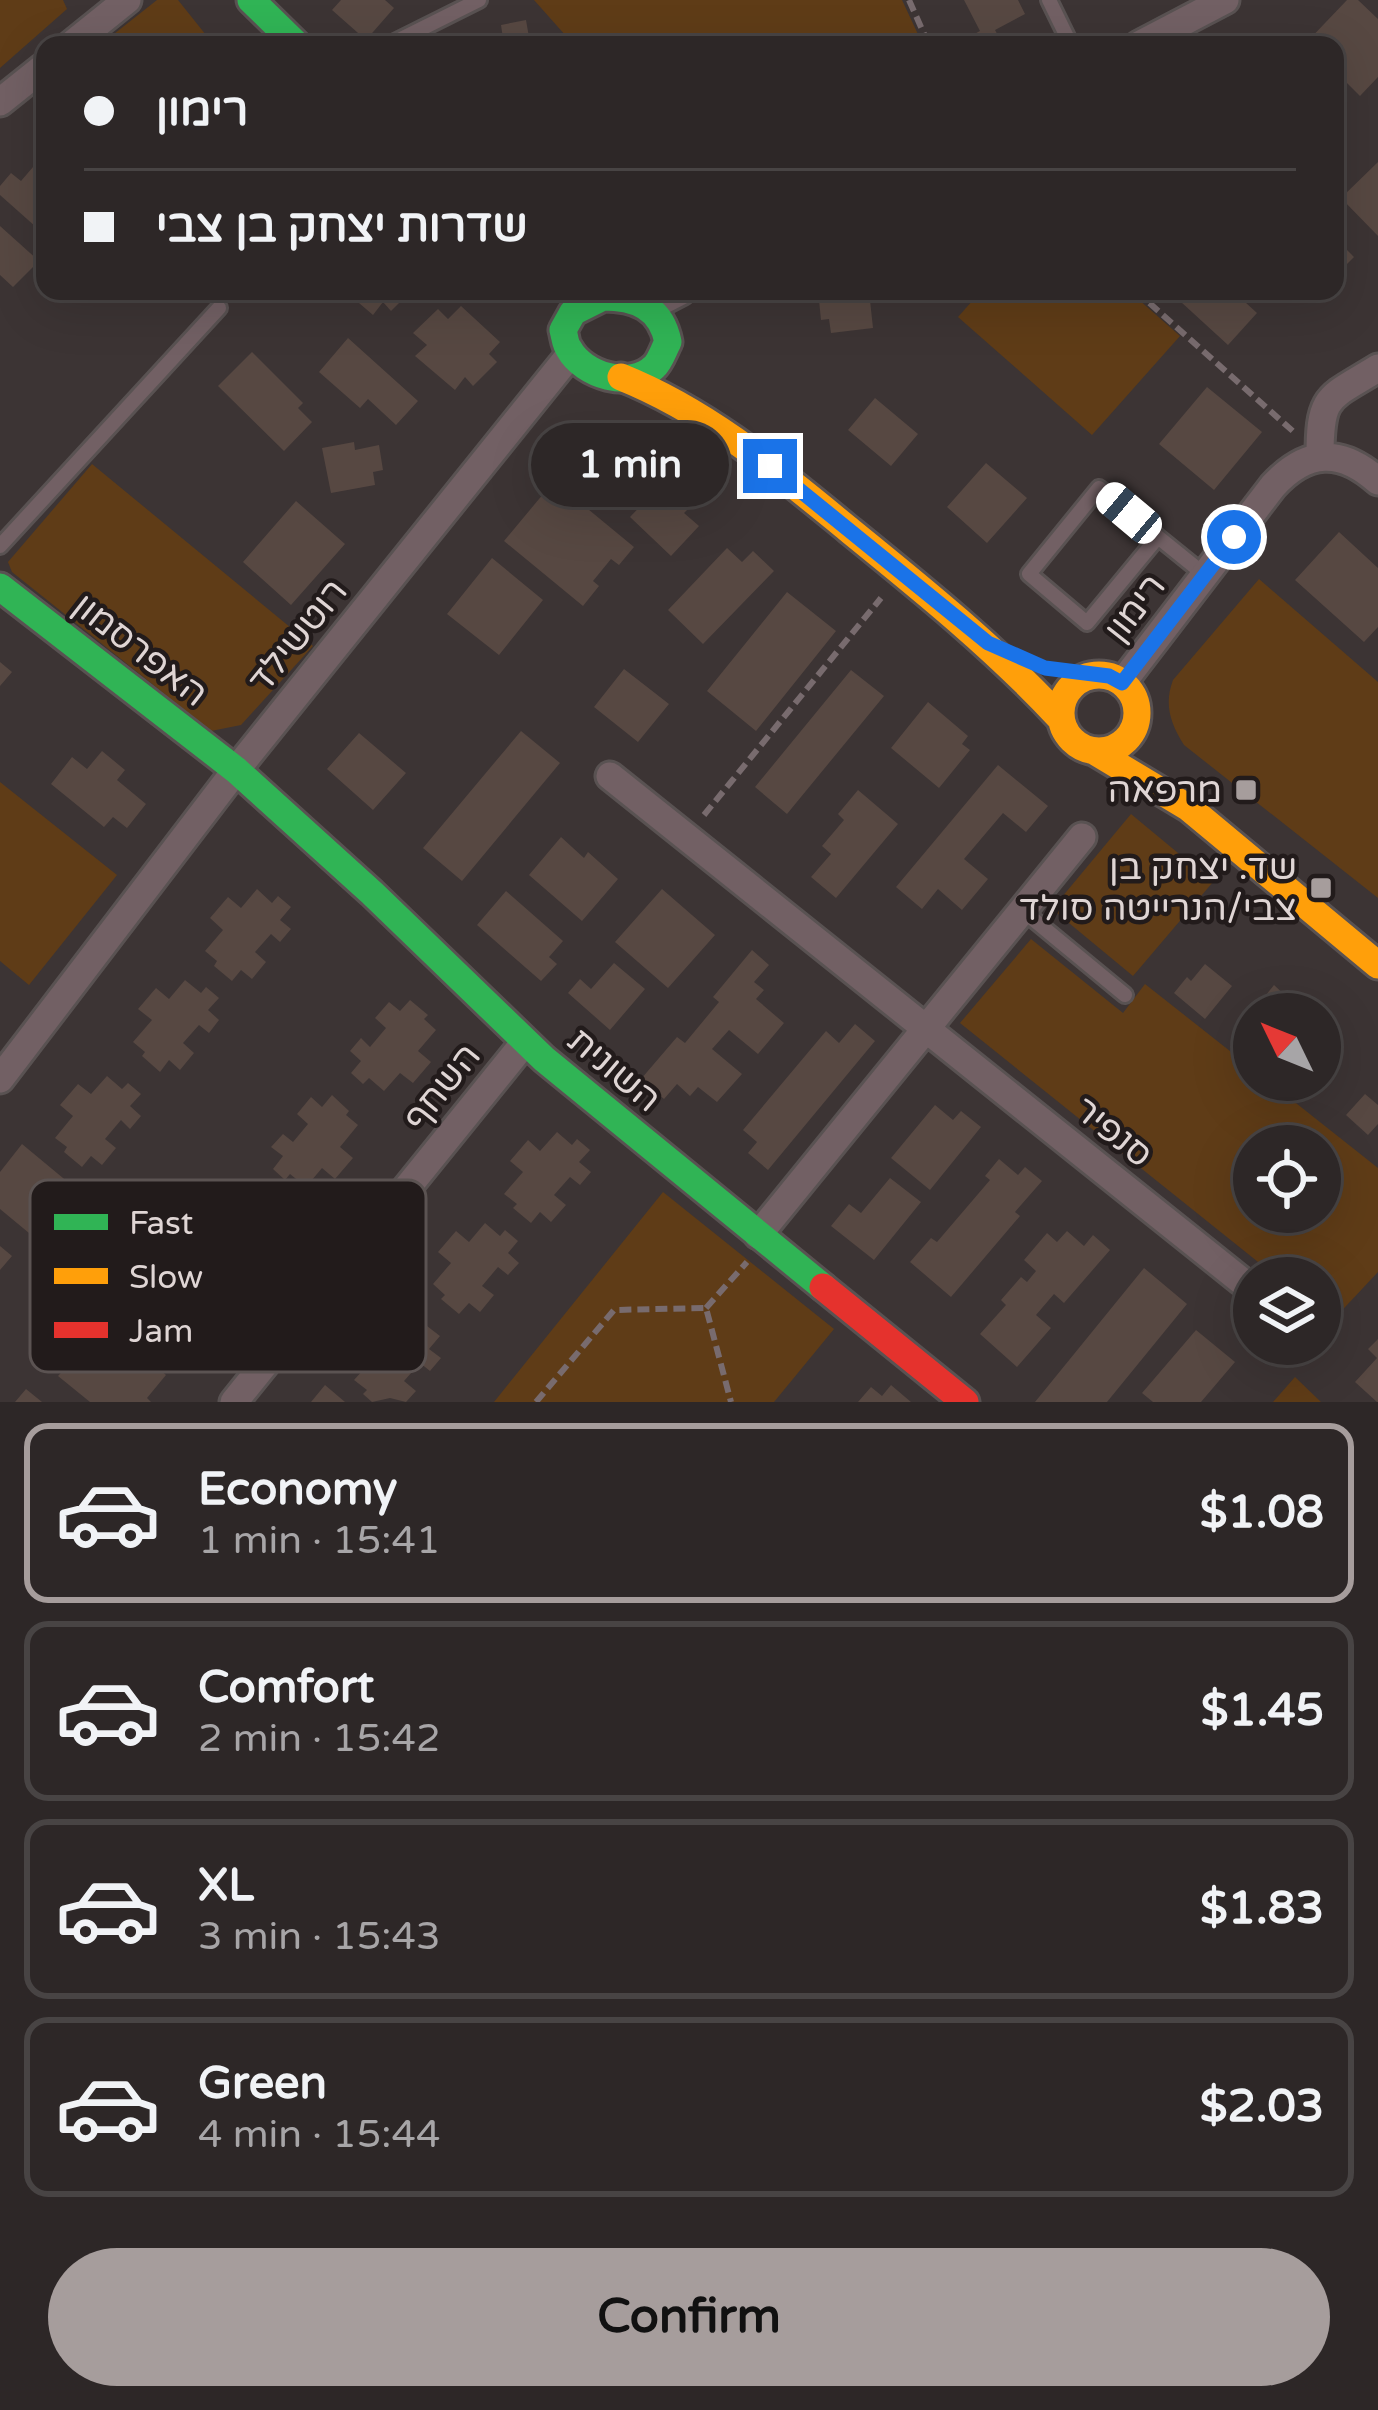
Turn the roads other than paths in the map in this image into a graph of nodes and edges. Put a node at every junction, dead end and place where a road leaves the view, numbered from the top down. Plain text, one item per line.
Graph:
1 (127, 0) edge
2 (251, 0) edge
3 (479, 0) edge
4 (1049, 0) edge
5 (1225, 0) edge
6 (82, 36) edge
7 (288, 36) edge
8 (407, 36) edge
9 (1067, 36) edge
10 (1156, 36) edge
11 (36, 73) edge
12 (0, 102) edge
13 (575, 300) edge
14 (576, 300) edge
15 (633, 300) edge
16 (664, 300) edge
17 (650, 307) junction
18 (219, 308) dead end
19 (566, 344) junction
20 (682, 364) junction
21 (1378, 368) edge
22 (621, 377) junction
23 (737, 439) junction
24 (1320, 456) junction
25 (1378, 481) edge
26 (1158, 537) junction
27 (0, 546) edge
28 (1206, 576) junction
29 (0, 587) edge
30 (988, 643) junction
31 (1092, 676) junction
32 (1122, 683) junction
33 (1137, 712) junction
34 (1060, 718) junction
35 (1094, 752) junction
36 (236, 770) junction
37 (610, 776) dead end
38 (1189, 808) junction
39 (1082, 837) dead end
40 (1022, 910) junction
41 (1378, 965) edge
42 (1125, 994) dead end
43 (926, 1028) junction
44 (525, 1042) junction
45 (0, 1079) edge
46 (413, 1180) edge
47 (762, 1238) junction
48 (1233, 1274) edge
49 (258, 1372) edge
50 (234, 1402) edge
51 (965, 1402) edge

1 - 6 street
2 - 7 street
3 - 8 lane
4 - 9 lane
5 - 10 street
11 - 12 street
13 - 19 street
14 - 19 street
15 - 17 street
16 - 17 street
17 - 20 street
18 - 27 lane
19 - 22 street
19 - 36 street, רוטשילד
20 - 22 street
20 - 23 street
21 - 24 street
22 - 23 street
23 - 30 street
24 - 25 street
24 - 28 street, רימון
26 - 26 lane
26 - 28 lane
28 - 32 street, רימון
29 - 36 street, האפרסמון
30 - 31 street
30 - 34 street
31 - 32 street
31 - 34 street
32 - 33 street
33 - 35 street
33 - 38 street
34 - 35 street
35 - 38 street
36 - 44 street, השונית
36 - 45 street, רוטשילד
37 - 43 street, סנפיר
38 - 41 street
39 - 40 street
40 - 42 lane
40 - 43 street
43 - 47 street
43 - 48 street, סנפיר
44 - 46 street, השחף
44 - 47 street, השונית
47 - 51 street, השונית
49 - 50 street, השחף

